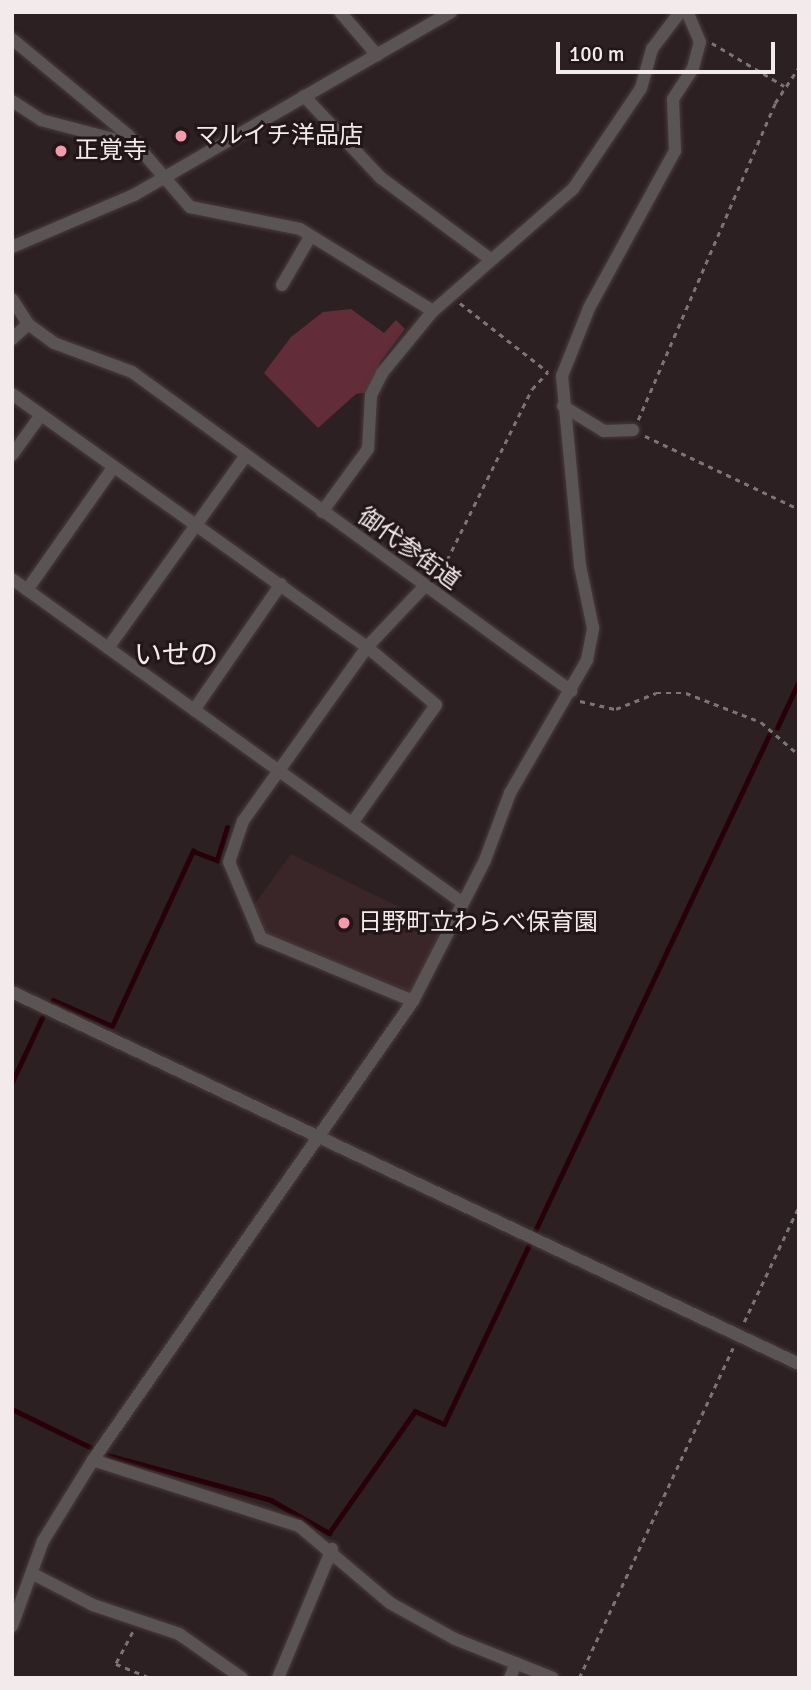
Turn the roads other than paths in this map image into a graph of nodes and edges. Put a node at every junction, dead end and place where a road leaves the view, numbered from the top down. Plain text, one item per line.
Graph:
1 (340, 12) edge
2 (451, 12) edge
3 (680, 12) edge
4 (687, 12) edge
5 (12, 38) edge
6 (377, 55) junction
7 (304, 96) junction
8 (12, 101) edge
9 (140, 147) junction
10 (167, 176) junction
11 (310, 237) junction
12 (12, 247) edge
13 (490, 259) junction
14 (282, 285) dead end
15 (12, 299) edge
16 (433, 311) junction
17 (28, 324) junction
18 (12, 339) edge
19 (12, 394) edge
20 (564, 406) junction
21 (41, 415) junction
22 (633, 430) road end
23 (12, 455) edge
24 (244, 458) junction
25 (114, 466) junction
26 (322, 512) junction
27 (196, 525) junction
28 (281, 584) junction
29 (20, 585) edge
30 (424, 587) junction
31 (12, 598) edge
32 (367, 647) junction
33 (108, 648) junction
34 (570, 694) junction
35 (194, 710) junction
36 (279, 772) junction
37 (352, 823) junction
38 (463, 903) junction
39 (12, 992) edge
40 (412, 1001) junction
41 (319, 1137) junction
42 (799, 1364) edge
43 (93, 1460) junction
44 (332, 1549) junction
45 (35, 1575) junction
46 (12, 1626) edge
47 (516, 1663) junction
48 (242, 1678) edge
49 (278, 1678) edge
50 (510, 1678) edge
51 (553, 1678) edge

1 - 6 street
2 - 6 street
3 - 13 street
4 - 20 street
5 - 9 street
6 - 7 street
7 - 10 street
7 - 13 street
8 - 9 street
9 - 10 street
10 - 11 street
10 - 12 street
11 - 14 street
11 - 16 street
13 - 16 street
15 - 17 street, 御代参街道
16 - 26 street
17 - 18 street
17 - 24 street, 御代参街道
19 - 21 street
20 - 22 street
20 - 34 street
21 - 23 street
21 - 25 street
24 - 26 street, 御代参街道
24 - 27 street
25 - 27 street
25 - 29 street
26 - 30 street, 御代参街道
27 - 28 street
27 - 33 street
28 - 32 street
28 - 35 street
29 - 31 street
29 - 33 street
30 - 32 street
30 - 34 street, 御代参街道
32 - 36 street
32 - 37 street
33 - 35 street
34 - 38 street
35 - 36 street
36 - 37 street
36 - 40 street
37 - 38 street
38 - 40 street
39 - 41 street
40 - 41 street
41 - 42 street
41 - 43 street
43 - 44 street
43 - 45 street
44 - 47 street
44 - 49 street
45 - 46 street
45 - 48 street
47 - 50 street
47 - 51 street

